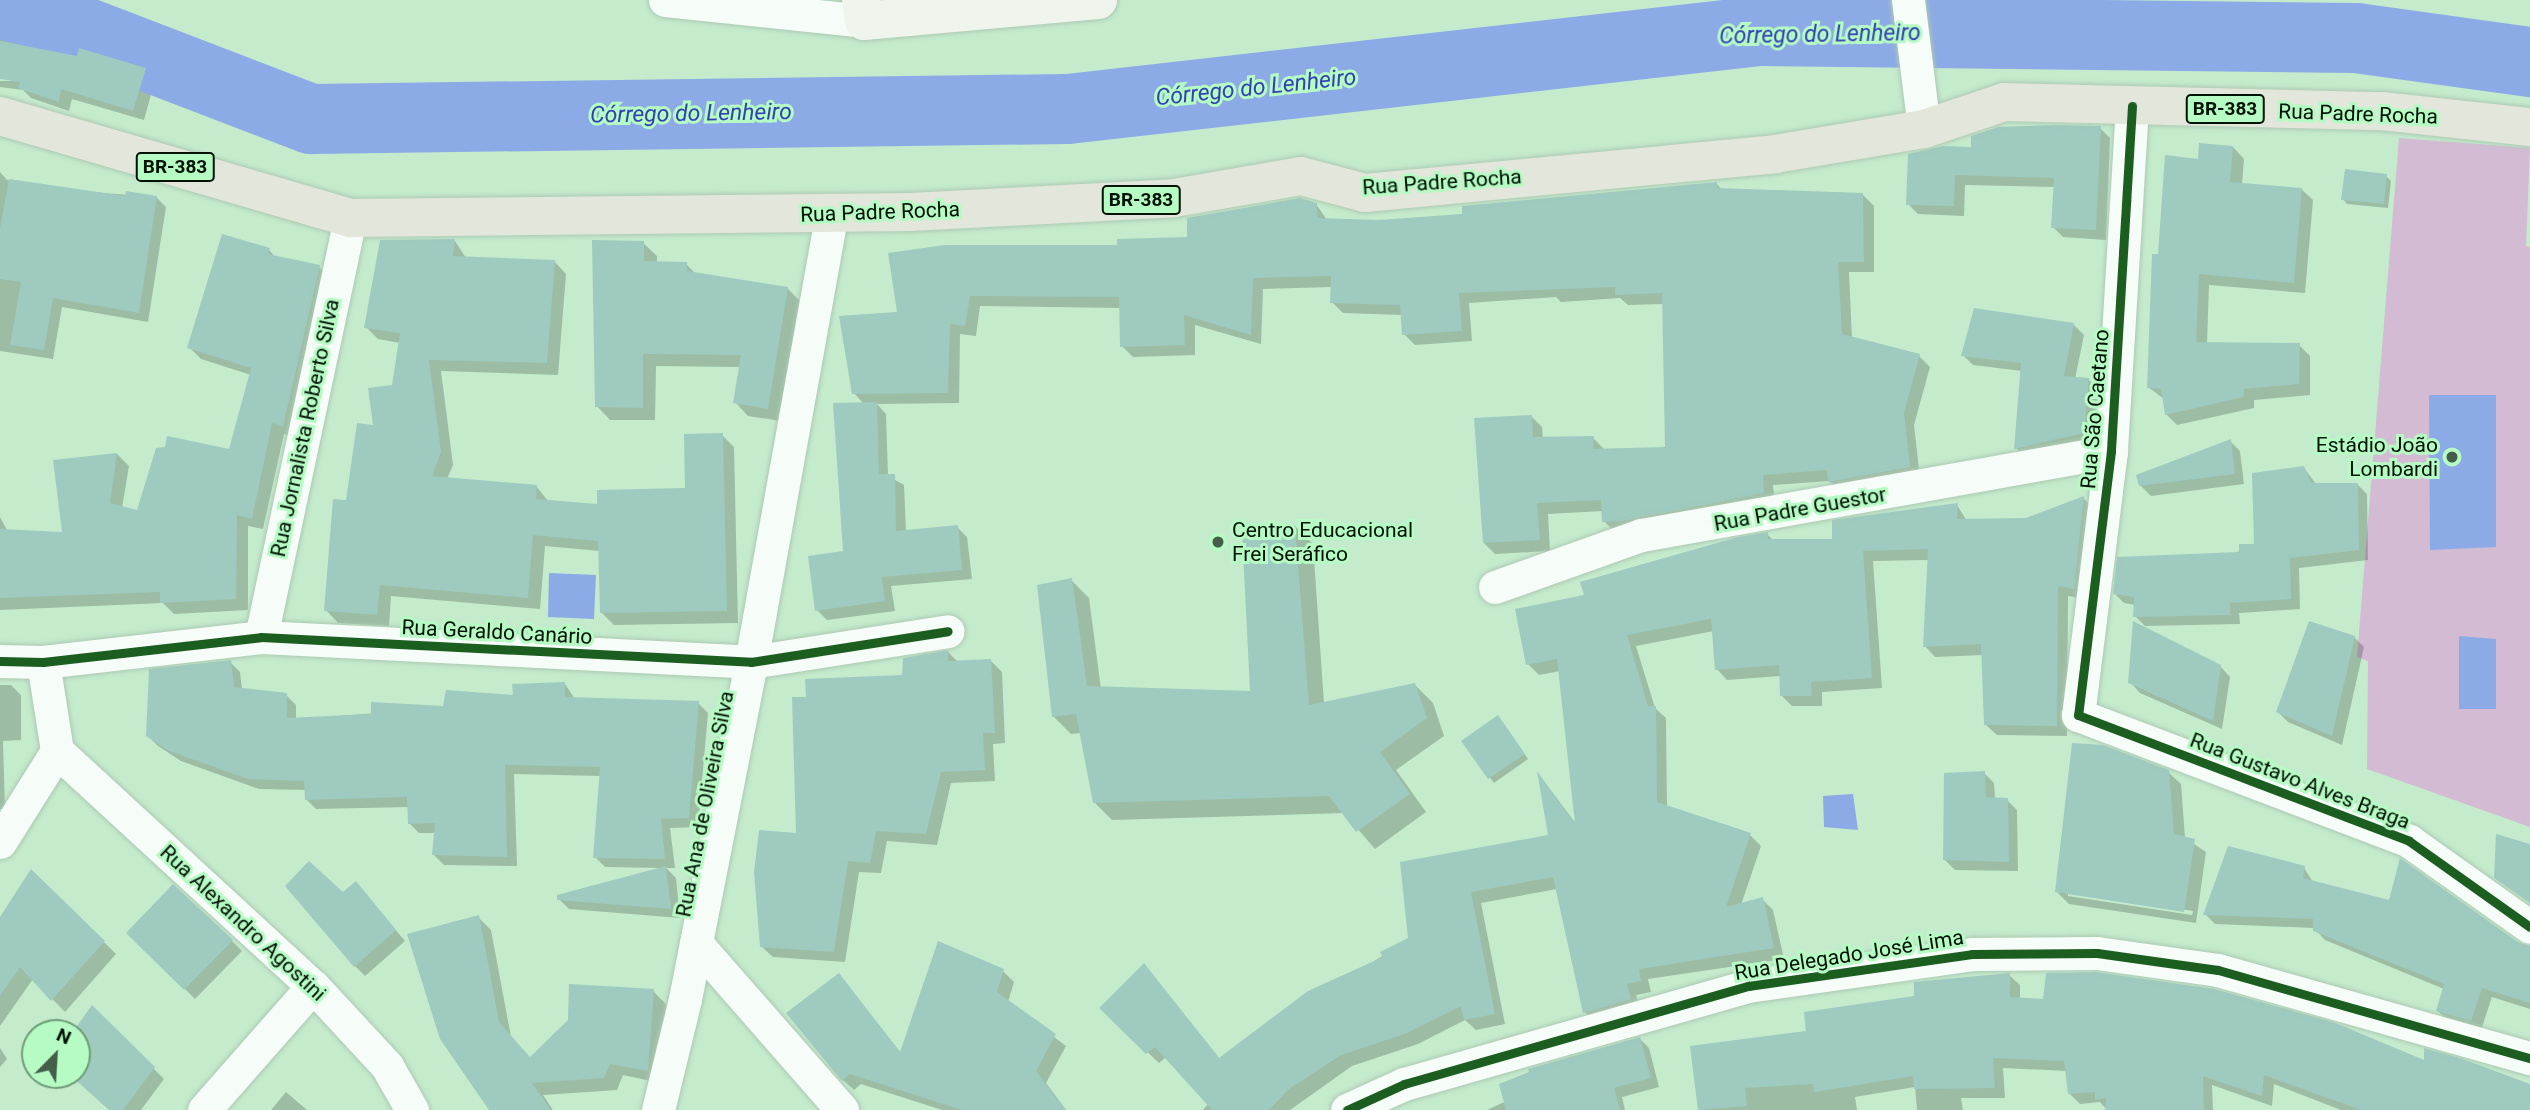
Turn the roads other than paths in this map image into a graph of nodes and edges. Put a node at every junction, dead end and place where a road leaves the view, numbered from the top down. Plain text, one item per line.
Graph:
1 (664, 0) edge
2 (1098, 0) edge
3 (1908, 0) edge
4 (862, 11) edge
5 (2132, 106) junction
6 (0, 116) edge
7 (2530, 127) edge
8 (1924, 129) junction
9 (832, 214) junction
10 (350, 218) junction
11 (2111, 451) junction
12 (1495, 587) dead end
13 (948, 631) dead end
14 (261, 637) junction
15 (0, 661) edge
16 (43, 662) junction
17 (751, 662) junction
18 (2078, 715) joint
19 (57, 751) junction
20 (0, 842) edge
21 (2530, 927) edge
22 (696, 943) junction
23 (313, 986) junction
24 (2530, 1058) edge
25 (204, 1110) edge
26 (412, 1110) edge
27 (658, 1110) edge
28 (842, 1110) edge
29 (1347, 1110) edge

1 - 4 street
2 - 4 main road
3 - 8 street
5 - 7 highway, Rua Padre Rocha / BR-383
5 - 8 highway, Rua Padre Rocha / BR-383
5 - 11 street, Rua São Caetano
6 - 10 highway, BR-383
8 - 9 highway, Rua Padre Rocha / BR-383
9 - 10 highway, Rua Padre Rocha / BR-383
9 - 17 street, Rua Ana de Oliveira Silva
10 - 14 street, Rua Jornalista Roberto Silva
11 - 12 street, Rua Padre Guestor
11 - 18 street, Rua São Caetano
13 - 17 street, Rua Geraldo Canário
14 - 16 street, Rua Geraldo Canário
14 - 17 street, Rua Geraldo Canário
15 - 16 street, Rua Geraldo Canário
16 - 19 street
17 - 22 street, Rua Ana de Oliveira Silva
18 - 21 street, Rua Gustavo Alves Braga
19 - 20 street
19 - 23 street, Rua Alexandro Agostini
22 - 27 street, Rua Ana de Oliveira Silva
22 - 28 street
23 - 25 street
23 - 26 street, Rua Alexandro Agostini
24 - 29 street, Rua Delegado José Lima

